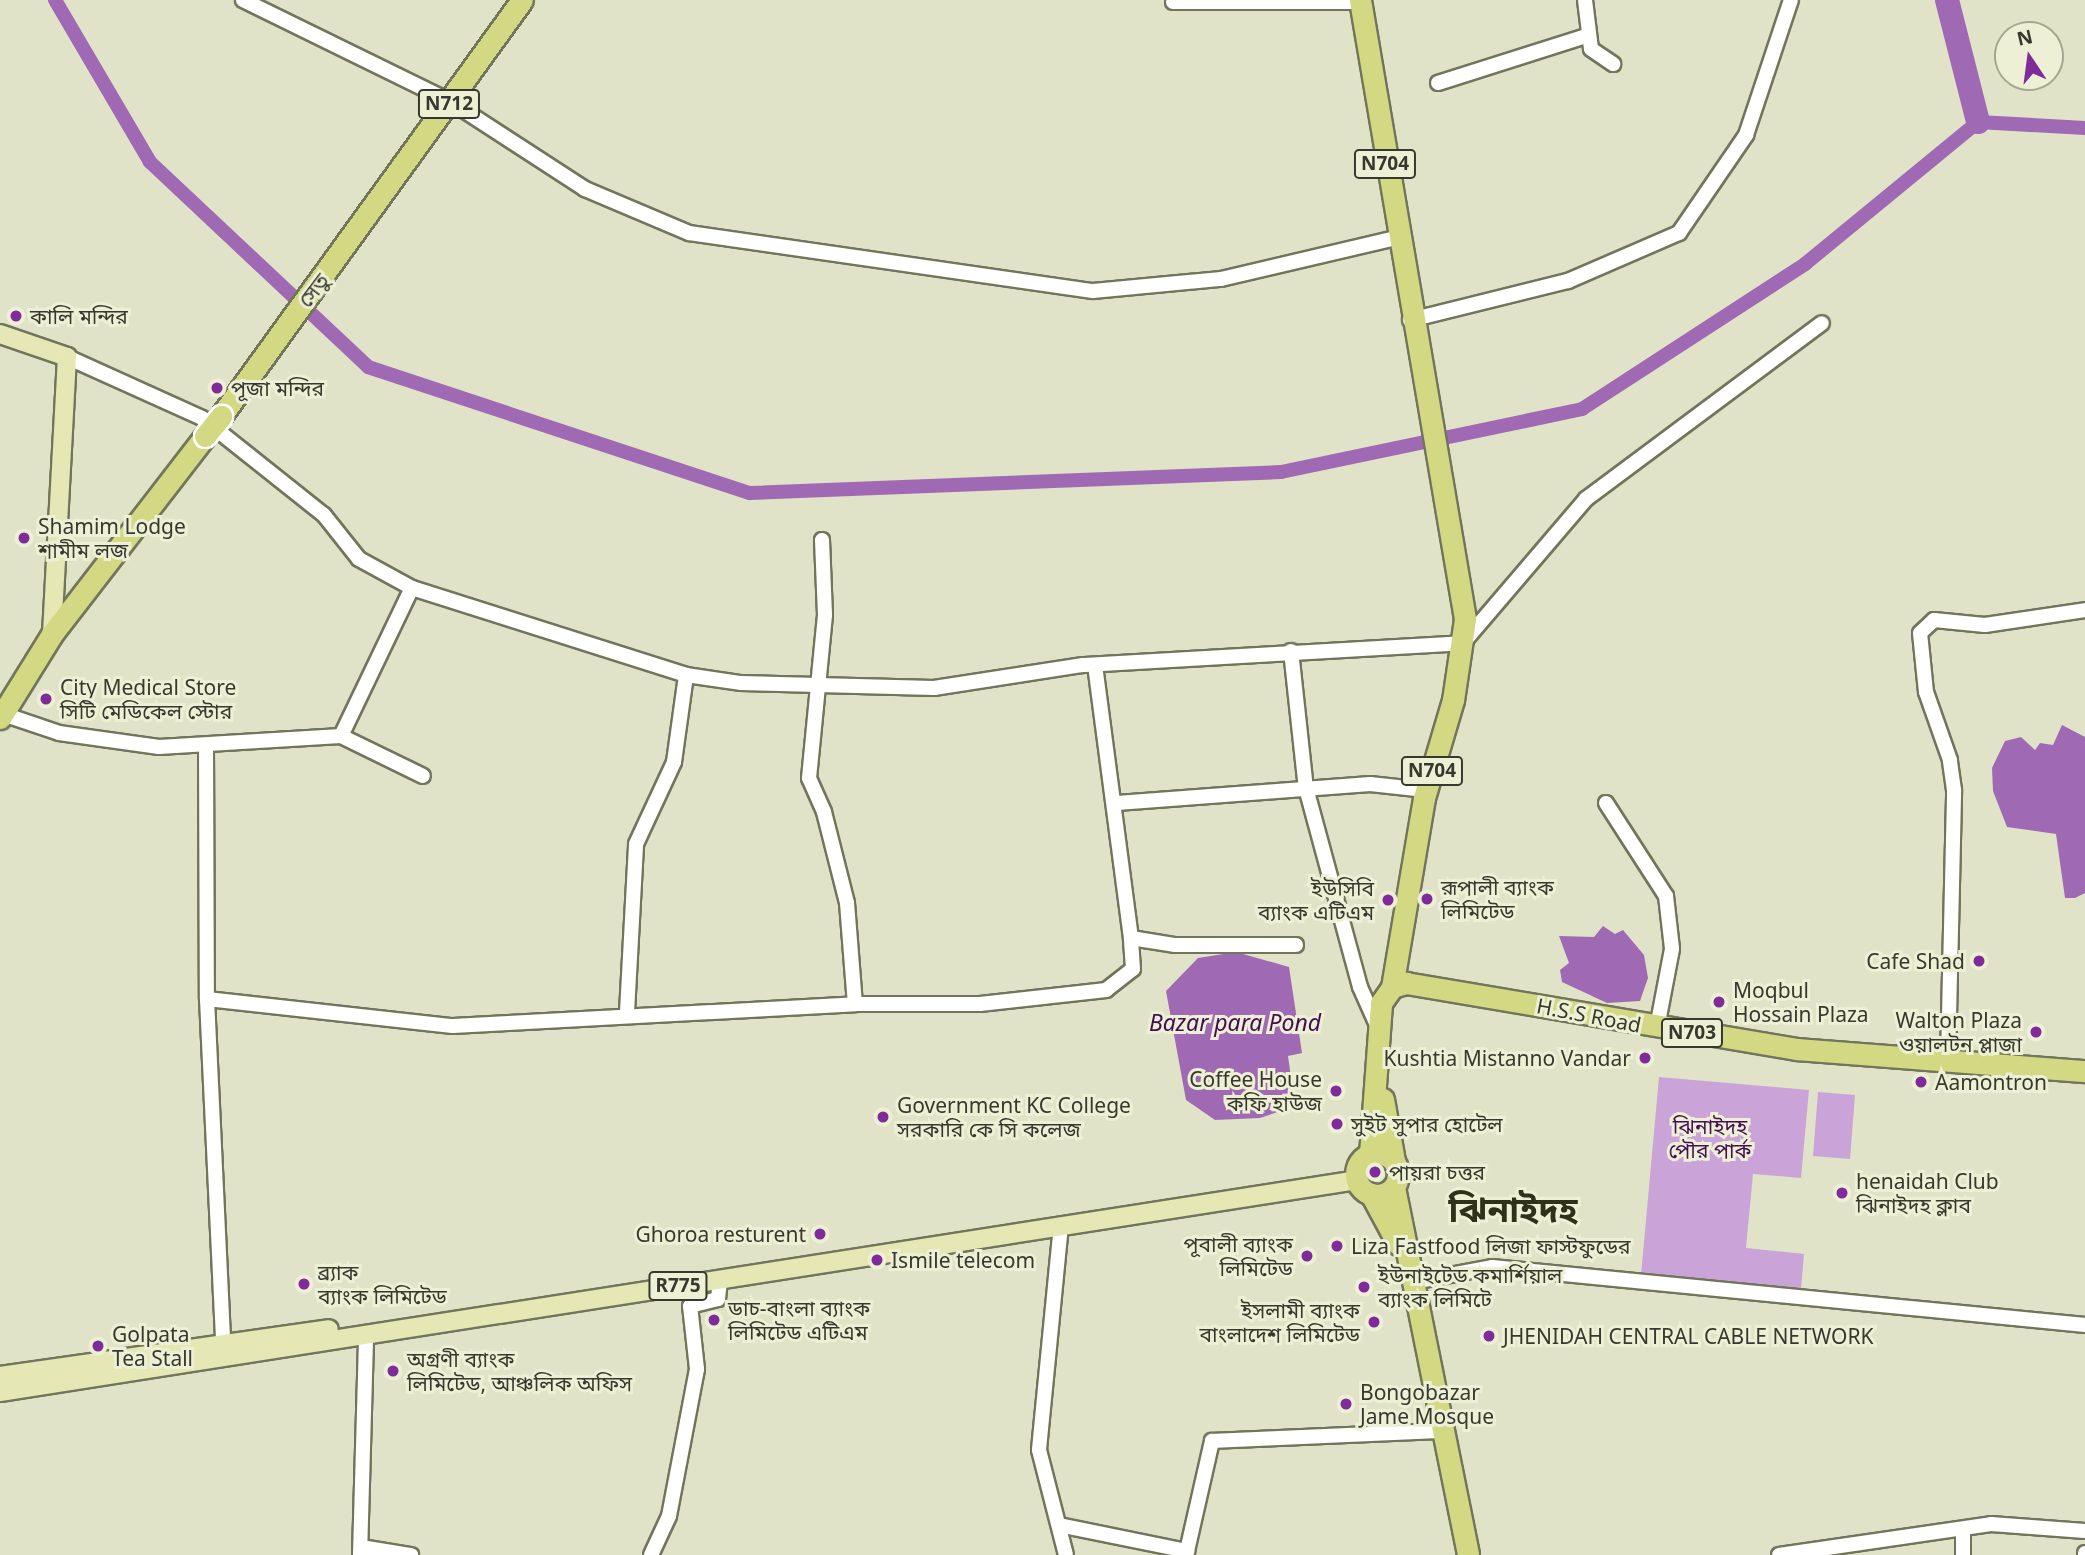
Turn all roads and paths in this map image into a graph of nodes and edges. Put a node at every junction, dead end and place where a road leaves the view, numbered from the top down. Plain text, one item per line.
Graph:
1 (243, 0) edge
2 (522, 0) edge
3 (1585, 0) edge
4 (1791, 0) edge
5 (1360, 1) edge
6 (1173, 2) dead end
7 (1586, 36) junction
8 (1613, 64) dead end
9 (1438, 83) dead end
10 (451, 102) junction
11 (1396, 238) junction
12 (1410, 323) junction
13 (1822, 323) dead end
14 (0, 334) edge
15 (67, 357) junction
16 (822, 540) dead end
17 (412, 588) junction
18 (2085, 610) edge
19 (52, 634) junction
20 (1463, 643) junction
21 (1291, 651) junction
22 (1095, 665) junction
23 (687, 675) junction
24 (816, 684) junction
25 (1, 716) edge
26 (341, 736) junction
27 (206, 746) junction
28 (423, 776) dead end
29 (1306, 788) junction
30 (1426, 790) junction
31 (1117, 803) junction
32 (1606, 803) dead end
33 (1131, 938) junction
34 (1296, 945) dead end
35 (1392, 987) junction
36 (207, 999) junction
37 (855, 1004) junction
38 (627, 1012) junction
39 (1657, 1028) junction
40 (1380, 1030) junction
41 (1948, 1061) junction
42 (2085, 1071) edge
43 (1379, 1073) junction
44 (1394, 1161) junction
45 (1364, 1175) junction
46 (1394, 1187) junction
47 (1061, 1225) junction
48 (720, 1279) junction
49 (1412, 1279) junction
50 (2085, 1325) edge
51 (366, 1335) junction
52 (223, 1343) junction
53 (0, 1376) edge
54 (0, 1392) edge
55 (1444, 1430) junction
56 (1059, 1525) junction
57 (1963, 1529) junction
58 (2085, 1531) edge
59 (361, 1551) edge
60 (411, 1555) edge
61 (651, 1555) edge
62 (1066, 1555) edge
63 (1468, 1555) edge
64 (1779, 1555) edge
65 (1963, 1555) edge

1 - 10 street
2 - 10 highway, N712
3 - 7 street
4 - 12 street
5 - 6 street
5 - 11 highway, N704
7 - 8 street
7 - 9 street
10 - 11 street
10 - 19 highway, সেতু / N712, bridge
11 - 12 highway, N704
12 - 20 highway, N704
13 - 20 street
14 - 15 main road
15 - 17 street
15 - 19 main road
16 - 24 street
17 - 23 street
17 - 26 street
18 - 41 street
19 - 25 highway, N712
20 - 21 street
20 - 30 highway, N704
21 - 22 street
21 - 29 street
22 - 24 street
22 - 31 street
23 - 24 street
23 - 38 street
24 - 37 street
25 - 27 street
26 - 27 street
26 - 28 street
27 - 36 street
29 - 30 street
29 - 31 street
29 - 40 street
30 - 35 highway, N704
31 - 33 street
32 - 39 street
33 - 34 street
33 - 37 street
35 - 39 highway, H.S.S Road / N703
35 - 40 highway
36 - 38 street
36 - 52 street
37 - 38 street
39 - 41 highway, H.S.S Road / N703
40 - 43 highway
41 - 42 highway, H.S.S Road / N703
43 - 44 highway
43 - 45 highway
44 - 45 highway
44 - 46 highway
45 - 46 highway
45 - 47 main road, R775
45 - 49 highway
45 - 52 main road, R775
46 - 49 highway
47 - 48 main road, R775
47 - 56 street
48 - 51 main road, R775
48 - 61 street
49 - 50 street
49 - 55 highway
51 - 54 main road, R775
51 - 59 street
52 - 53 main road, R775
55 - 56 street
55 - 63 highway
56 - 62 street
57 - 58 street
57 - 64 street
57 - 65 street
59 - 60 street

